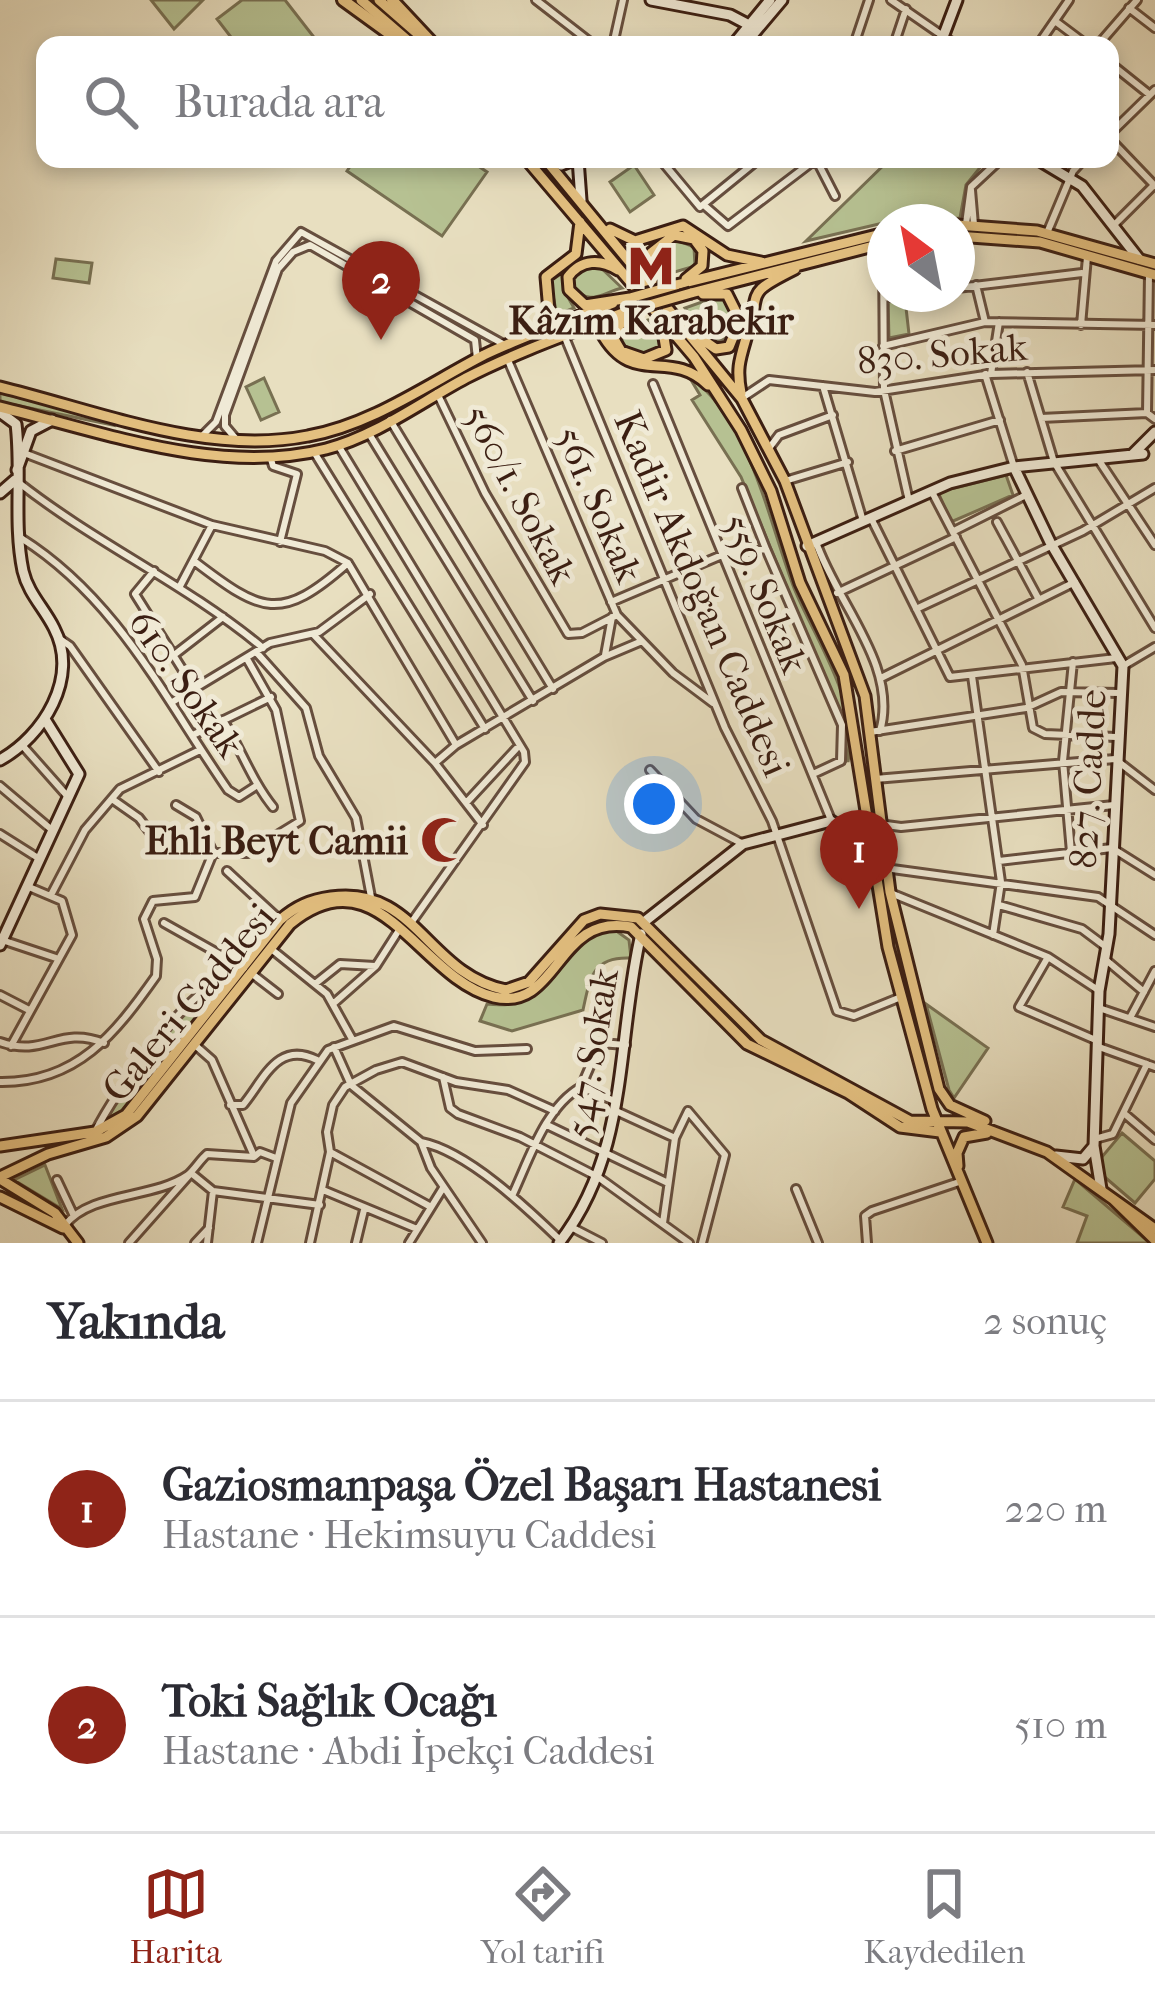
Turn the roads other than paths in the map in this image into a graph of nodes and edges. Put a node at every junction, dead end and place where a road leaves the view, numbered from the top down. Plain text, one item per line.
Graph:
1 (343, 0) edge
2 (361, 0) edge
3 (379, 0) edge
4 (392, 0) edge
5 (536, 0) edge
6 (623, 0) edge
7 (651, 0) edge
8 (770, 0) edge
9 (782, 0) edge
10 (869, 0) edge
11 (957, 0) edge
12 (1069, 0) edge
13 (1136, 0) edge
14 (680, 3) edge
15 (899, 3) edge
16 (1130, 8) junction
17 (1055, 21) junction
18 (749, 25) junction
19 (1155, 28) edge
20 (396, 36) edge
21 (399, 36) edge
22 (423, 36) edge
23 (426, 36) edge
24 (583, 36) edge
25 (616, 36) edge
26 (740, 36) edge
27 (752, 36) edge
28 (857, 36) edge
29 (895, 36) edge
30 (935, 36) edge
31 (943, 36) edge
32 (1044, 36) edge
33 (1075, 36) edge
34 (1106, 36) edge
35 (1119, 70) edge
36 (1150, 95) edge
37 (1155, 107) edge
38 (1119, 127) edge
39 (1119, 146) edge
40 (534, 168) edge
41 (555, 168) edge
42 (578, 168) edge
43 (667, 168) edge
44 (749, 168) edge
45 (804, 168) edge
46 (821, 168) edge
47 (986, 168) edge
48 (1054, 168) edge
49 (1078, 168) edge
50 (1072, 178) junction
51 (1155, 185) edge
52 (835, 196) dead end
53 (581, 200) junction
54 (970, 204) edge
55 (705, 206) junction
56 (579, 217) junction
57 (601, 225) junction
58 (1114, 225) junction
59 (975, 228) edge
60 (975, 229) edge
61 (1047, 233) junction
62 (296, 234) junction
63 (867, 243) edge
64 (310, 245) junction
65 (867, 245) edge
66 (1088, 255) junction
67 (767, 262) junction
68 (1141, 262) junction
69 (805, 263) junction
70 (1153, 271) edge
71 (626, 273) junction
72 (1082, 273) junction
73 (676, 285) junction
74 (976, 285) joint
75 (653, 288) junction
76 (691, 293) junction
77 (613, 303) junction
78 (628, 311) junction
79 (884, 312) edge
80 (659, 314) junction
81 (676, 317) junction
82 (985, 322) junction
83 (999, 322) junction
84 (1081, 325) junction
85 (1152, 326) edge
86 (580, 329) junction
87 (538, 332) junction
88 (564, 335) junction
89 (505, 345) junction
90 (883, 346) junction
91 (508, 358) junction
92 (476, 360) junction
93 (1151, 370) edge
94 (1027, 372) junction
95 (988, 374) junction
96 (653, 385) dead end
97 (823, 386) junction
98 (0, 387) edge
99 (884, 390) junction
100 (437, 394) junction
101 (721, 398) junction
102 (742, 399) junction
103 (0, 409) edge
104 (1147, 412) junction
105 (222, 414) junction
106 (113, 415) junction
107 (832, 415) junction
108 (1041, 418) junction
109 (1155, 419) edge
110 (52, 420) junction
111 (390, 420) junction
112 (1000, 420) junction
113 (97, 432) junction
114 (368, 432) junction
115 (1155, 432) edge
116 (202, 435) junction
117 (236, 439) junction
118 (338, 445) junction
119 (770, 447) junction
120 (314, 451) junction
121 (895, 451) junction
122 (1138, 452) junction
123 (24, 453) junction
124 (270, 456) junction
125 (848, 462) junction
126 (1054, 462) junction
127 (1100, 462) junction
128 (1155, 462) edge
129 (1014, 467) junction
130 (16, 475) junction
131 (785, 481) junction
132 (742, 488) dead end
133 (1155, 488) edge
134 (932, 491) junction
135 (0, 494) edge
136 (1026, 495) junction
137 (909, 501) junction
138 (1129, 506) junction
139 (867, 520) junction
140 (998, 522) dead end
141 (212, 525) junction
142 (1091, 526) junction
143 (955, 534) junction
144 (21, 538) junction
145 (280, 542) junction
146 (1050, 542) junction
147 (811, 544) junction
148 (1155, 545) edge
149 (766, 549) junction
150 (722, 555) junction
151 (1016, 558) junction
152 (194, 561) junction
153 (348, 563) junction
154 (896, 566) junction
155 (154, 571) junction
156 (664, 576) junction
157 (978, 577) junction
158 (1075, 582) junction
159 (180, 587) junction
160 (837, 593) junction
161 (370, 594) junction
162 (1039, 600) junction
163 (611, 602) junction
164 (916, 609) junction
165 (615, 616) junction
166 (223, 617) junction
167 (999, 620) junction
168 (1154, 624) edge
169 (313, 634) junction
170 (57, 637) junction
171 (642, 641) junction
172 (1155, 646) edge
173 (260, 650) junction
174 (937, 652) junction
175 (174, 655) junction
176 (604, 657) junction
177 (247, 659) junction
178 (1073, 662) junction
179 (1121, 662) junction
180 (1022, 665) junction
181 (972, 676) junction
182 (881, 678) junction
183 (194, 688) junction
184 (553, 689) junction
185 (1070, 692) junction
186 (1120, 693) junction
187 (271, 697) junction
188 (174, 701) junction
189 (533, 701) junction
190 (716, 704) junction
191 (1026, 708) junction
192 (979, 715) junction
193 (507, 718) junction
194 (223, 720) junction
195 (46, 721) junction
196 (485, 730) junction
197 (875, 731) junction
198 (193, 735) junction
199 (1066, 735) junction
200 (1116, 737) junction
201 (22, 745) junction
202 (456, 745) junction
203 (516, 749) dead end
204 (200, 750) junction
205 (1114, 758) junction
206 (0, 760) edge
207 (1064, 761) junction
208 (435, 763) junction
209 (986, 768) junction
210 (650, 770) dead end
211 (159, 772) junction
212 (813, 774) junction
213 (875, 779) junction
214 (0, 785) edge
215 (1153, 785) edge
216 (256, 786) junction
217 (69, 798) junction
218 (112, 799) junction
219 (465, 804) junction
220 (176, 805) dead end
221 (1114, 805) junction
222 (274, 807) dead end
223 (1068, 809) junction
224 (994, 816) junction
225 (831, 821) junction
226 (879, 824) junction
227 (483, 825) junction
228 (52, 830) junction
229 (777, 834) junction
230 (2, 838) edge
231 (157, 840) dead end
232 (743, 844) junction
233 (876, 845) junction
234 (1112, 848) junction
235 (1071, 852) junction
236 (213, 853) junction
237 (38, 858) junction
238 (999, 861) junction
239 (885, 868) junction
240 (227, 871) dead end
241 (1155, 874) edge
242 (1001, 882) junction
243 (29, 887) junction
244 (890, 892) junction
245 (50, 895) junction
246 (370, 897) junction
247 (1110, 902) junction
248 (999, 905) junction
249 (280, 920) junction
250 (164, 923) dead end
251 (407, 926) junction
252 (642, 927) junction
253 (1155, 934) edge
254 (993, 935) junction
255 (1, 943) edge
256 (270, 948) junction
257 (1107, 954) junction
258 (1048, 957) junction
259 (57, 959) junction
260 (376, 966) junction
261 (1155, 971) edge
262 (244, 972) junction
263 (316, 984) junction
264 (1099, 991) junction
265 (1144, 992) junction
266 (278, 994) dead end
267 (0, 995) edge
268 (901, 998) junction
269 (334, 1003) junction
270 (1099, 1008) junction
271 (29, 1010) junction
272 (1130, 1018) junction
273 (1155, 1028) edge
274 (352, 1040) junction
275 (0, 1042) edge
276 (104, 1043) junction
277 (1099, 1044) junction
278 (195, 1045) junction
279 (626, 1045) junction
280 (10, 1046) junction
281 (334, 1047) junction
282 (527, 1048) dead end
283 (316, 1060) junction
284 (1151, 1065) edge
285 (920, 1069) junction
286 (442, 1076) junction
287 (0, 1082) edge
288 (350, 1084) junction
289 (581, 1087) junction
290 (230, 1105) junction
291 (617, 1107) junction
292 (554, 1111) junction
293 (1126, 1114) junction
294 (936, 1118) junction
295 (914, 1122) junction
296 (548, 1125) junction
297 (95, 1132) junction
298 (941, 1132) junction
299 (675, 1138) junction
300 (1016, 1138) junction
301 (1155, 1140) edge
302 (421, 1142) junction
303 (1094, 1142) junction
304 (0, 1146) edge
305 (537, 1146) junction
306 (330, 1152) junction
307 (606, 1154) junction
308 (254, 1156) junction
309 (1056, 1156) junction
310 (276, 1158) junction
311 (191, 1173) junction
312 (960, 1176) junction
313 (598, 1177) junction
314 (1, 1179) edge
315 (57, 1180) dead end
316 (668, 1183) junction
317 (443, 1188) junction
318 (796, 1189) dead end
319 (1101, 1189) junction
320 (323, 1190) junction
321 (213, 1191) junction
322 (512, 1196) junction
323 (3, 1199) edge
324 (266, 1199) junction
325 (1113, 1199) junction
326 (320, 1205) junction
327 (430, 1207) junction
328 (364, 1210) junction
329 (73, 1216) junction
330 (663, 1223) junction
331 (210, 1227) junction
332 (571, 1227) junction
333 (63, 1228) junction
334 (417, 1229) junction
335 (1155, 1229) edge
336 (674, 1231) junction
337 (1155, 1240) edge
338 (560, 1242) edge
339 (78, 1243) edge
340 (129, 1243) edge
341 (195, 1243) edge
342 (207, 1243) edge
343 (257, 1243) edge
344 (310, 1243) edge
345 (356, 1243) edge
346 (409, 1243) edge
347 (482, 1243) edge
348 (602, 1243) edge
349 (667, 1243) edge
350 (689, 1243) edge
351 (702, 1243) edge
352 (818, 1243) edge
353 (867, 1243) edge
354 (987, 1243) edge

1 - 20 highway
2 - 21 main road
3 - 22 main road
4 - 23 highway
5 - 24 street
6 - 25 street
7 - 14 street
8 - 18 street
9 - 27 street
10 - 28 street
11 - 31 street
12 - 17 street
13 - 16 street
14 - 18 street
15 - 29 street
15 - 30 street
16 - 19 street
16 - 34 street
17 - 32 street
17 - 33 street
18 - 26 street
35 - 36 street
36 - 37 street
36 - 38 street
39 - 51 street
40 - 56 main road
41 - 53 main road
42 - 53 street
43 - 55 street
44 - 55 street
45 - 55 street
46 - 52 street
47 - 54 street
48 - 50 street
49 - 50 street
50 - 58 street
50 - 61 street
51 - 58 street
53 - 57 main road
56 - 71 main road
56 - 87 main road
57 - 67 main road
57 - 75 main road
58 - 68 street
59 - 61 main road
60 - 66 main road
61 - 68 main road
62 - 64 street
62 - 89 street
62 - 105 street
63 - 67 main road
64 - 92 street
64 - 105 street
65 - 69 main road
66 - 70 main road
66 - 72 street
67 - 73 main road
68 - 70 main road
69 - 76 main road
69 - 102 main road
70 - 85 street
71 - 77 main road
71 - 80 main road
72 - 74 street
72 - 84 street
73 - 75 main road
73 - 77 main road, bridge
74 - 82 street
75 - 81 main road
76 - 78 main road, bridge
76 - 81 main road
77 - 87 main road
78 - 80 main road
78 - 86 main road
79 - 90 street
80 - 101 main road
81 - 102 main road
82 - 83 street
82 - 90 street
83 - 84 street
83 - 95 street
84 - 85 street
85 - 93 street
86 - 88 main road
86 - 101 main road
87 - 89 main road
88 - 91 main road
88 - 156 street, Kadir Akdoğan Caddesi
89 - 92 main road
90 - 99 street
91 - 100 main road
91 - 163 street, 561. Sokak
92 - 117 main road
93 - 94 street, 830. Sokak
93 - 104 street
94 - 95 street, 830. Sokak
94 - 108 street
95 - 99 street, 830. Sokak
95 - 112 street, 827. Cadde
96 - 150 street, 559. Sokak
97 - 99 street, 830. Sokak
97 - 102 street, 830. Sokak
97 - 107 street
98 - 106 main road
99 - 121 street
100 - 111 main road
100 - 165 street, 560/1. Sokak
101 - 233 main road
102 - 119 main road
103 - 110 main road
103 - 130 street
104 - 108 street
104 - 109 street
105 - 116 street
105 - 117 street
106 - 113 main road
106 - 116 main road
107 - 119 street
107 - 125 street
108 - 126 street
110 - 113 main road
110 - 123 street
111 - 114 main road
111 - 184 street
112 - 121 street
112 - 129 street, 827. Cadde
113 - 124 main road
114 - 118 main road
114 - 189 street
115 - 122 street
116 - 117 main road
118 - 120 main road
118 - 193 street
119 - 131 main road
120 - 124 main road
120 - 196 street
121 - 137 street
122 - 127 street
122 - 128 street
123 - 130 street
123 - 141 street
124 - 145 street
125 - 131 street
125 - 139 street
126 - 127 street
126 - 129 street
126 - 142 street
127 - 138 street
129 - 134 street
129 - 136 street, 827. Cadde
130 - 135 street
130 - 144 street
130 - 155 street
131 - 147 main road
132 - 149 street
133 - 138 street
134 - 137 street
134 - 143 street
136 - 143 street
136 - 146 street, 827. Cadde
137 - 139 street
138 - 142 street
138 - 148 street
139 - 147 street
139 - 154 street
140 - 151 street
141 - 145 street
141 - 152 street
142 - 146 street
142 - 168 street
143 - 154 street
143 - 157 street
144 - 170 street
144 - 188 street, 610. Sokak
145 - 153 street
146 - 151 street
146 - 158 street, 827. Cadde
147 - 160 street
147 - 197 main road
149 - 150 street
149 - 212 street
150 - 156 street
150 - 212 street, 559. Sokak
151 - 157 street
151 - 162 street
152 - 153 street
152 - 159 street
153 - 161 street
154 - 160 street
154 - 164 street
155 - 159 street
155 - 175 street
156 - 163 street
156 - 190 street, Kadir Akdoğan Caddesi
157 - 164 street
157 - 167 street
158 - 162 street
158 - 179 street, 827. Cadde
159 - 166 street
160 - 182 street
161 - 169 street
161 - 202 street
162 - 167 street
163 - 165 street, 561. Sokak
164 - 174 street
165 - 171 street, 561. Sokak
165 - 176 street
166 - 173 street
166 - 175 street
167 - 174 street
167 - 180 street
169 - 173 street
169 - 208 street
170 - 195 street
170 - 211 street
171 - 176 street
171 - 190 street, 561. Sokak
172 - 179 street
173 - 177 street
173 - 246 street
174 - 181 street
174 - 182 street
175 - 183 street
176 - 184 street
177 - 183 street
177 - 187 street
178 - 179 street
178 - 180 street
178 - 185 street
179 - 186 street, 827. Cadde
180 - 181 street
180 - 191 street
181 - 192 street
182 - 197 street
183 - 188 street
184 - 189 street
185 - 186 street
185 - 191 street
185 - 199 street
186 - 200 street, 827. Cadde
187 - 194 street
187 - 236 street
188 - 198 street, 610. Sokak
189 - 193 street
190 - 229 street, Kadir Akdoğan Caddesi
191 - 192 street
191 - 199 street
192 - 197 street
192 - 209 street
193 - 196 street
193 - 227 street
194 - 198 street
194 - 216 street
195 - 201 street
195 - 217 street
196 - 202 street
197 - 213 main road
198 - 204 street, 610. Sokak
199 - 200 street
199 - 207 street
200 - 205 street, 827. Cadde
201 - 206 street
201 - 217 street
202 - 208 street
203 - 219 street
204 - 211 street
204 - 216 street, 610. Sokak
205 - 207 street
205 - 215 street
205 - 221 street, 827. Cadde
207 - 209 street
207 - 223 street
208 - 219 street
209 - 213 street
209 - 224 street
210 - 232 street
211 - 218 street
212 - 225 street, 559. Sokak
213 - 226 main road
214 - 228 street
216 - 222 street
217 - 228 street
218 - 231 street
218 - 245 street
219 - 227 street
220 - 236 street
221 - 223 street
221 - 234 street, 827. Cadde
223 - 224 street
223 - 235 street
224 - 226 street
224 - 238 street
225 - 229 street
225 - 233 street
226 - 233 main road
227 - 251 street
228 - 237 street
229 - 232 street
229 - 268 street, Kadir Akdoğan Caddesi
230 - 237 street
232 - 252 street
233 - 239 main road
233 - 268 main road
234 - 235 street
234 - 241 street
234 - 247 street, 827. Cadde
235 - 238 street
236 - 276 street
237 - 243 street
238 - 242 street
239 - 242 street
239 - 244 main road
240 - 249 street
242 - 247 street
242 - 248 street
243 - 245 street
243 - 255 street
244 - 254 street
244 - 300 main road
245 - 259 street
246 - 249 main road, Galeri Caddesi
246 - 251 main road, Galeri Caddesi
247 - 253 street
247 - 257 street, 827. Cadde
248 - 254 street
248 - 257 street
249 - 262 main road, Galeri Caddesi
250 - 262 street
251 - 252 main road, Galeri Caddesi
251 - 256 main road, Galeri Caddesi
251 - 260 street
252 - 279 street, 547. Sokak
252 - 295 main road
252 - 298 main road
254 - 258 street
255 - 259 street
256 - 262 main road, Galeri Caddesi
256 - 263 street
257 - 264 street, 827. Cadde
257 - 265 street
258 - 264 street
258 - 277 street
259 - 271 street
260 - 263 street
260 - 269 street
261 - 265 street
262 - 266 street
262 - 278 main road, Galeri Caddesi
262 - 297 main road, Galeri Caddesi
262 - 297 street
263 - 269 street
264 - 270 street, 827. Cadde
265 - 272 street
267 - 271 street
268 - 285 main road
269 - 274 street
270 - 272 street
270 - 277 street, 827. Cadde
271 - 280 street
272 - 273 street
274 - 281 street
274 - 282 street
275 - 280 street
276 - 280 street
276 - 287 street
277 - 284 street
277 - 303 street, 827. Cadde
278 - 290 street
278 - 314 main road, Galeri Caddesi
279 - 289 street
279 - 291 street, 547. Sokak
281 - 283 street
281 - 288 street
283 - 290 street
283 - 310 street
284 - 293 street
285 - 294 main road
285 - 295 main road
286 - 288 street
286 - 292 street
286 - 305 street
288 - 302 street
288 - 306 street
289 - 291 street
289 - 292 street
290 - 308 street
291 - 299 street
291 - 307 street, 547. Sokak
292 - 296 street
293 - 301 street
293 - 303 street
294 - 295 main road
294 - 298 main road
294 - 300 main road
296 - 305 street
296 - 307 street
297 - 304 main road, Galeri Caddesi
298 - 312 main road
299 - 316 street
299 - 351 street
300 - 309 main road
300 - 312 main road
302 - 317 street
302 - 322 street
303 - 309 street
303 - 319 street, 827. Cadde
304 - 314 main road
305 - 313 street
305 - 322 street
306 - 320 street
306 - 327 street
307 - 313 street, 547. Sokak
307 - 316 street
308 - 310 street
308 - 311 street
309 - 319 main road
310 - 324 street
311 - 321 street
311 - 329 street
311 - 340 street
312 - 353 street
312 - 354 main road
313 - 330 street
313 - 332 street, 547. Sokak
314 - 333 main road
315 - 329 street
316 - 330 street
317 - 327 street
317 - 347 street
318 - 352 street
319 - 325 main road
320 - 326 street
320 - 328 street
321 - 324 street
321 - 331 street
322 - 338 street
323 - 333 main road
324 - 326 street
324 - 343 street
325 - 335 main road
325 - 337 main road
326 - 344 street
327 - 334 street
328 - 334 street
328 - 345 street
329 - 333 street
330 - 336 street
331 - 341 street
331 - 342 street
332 - 338 street, 547. Sokak
332 - 348 street
333 - 339 main road
334 - 346 street
336 - 349 street
336 - 350 street

